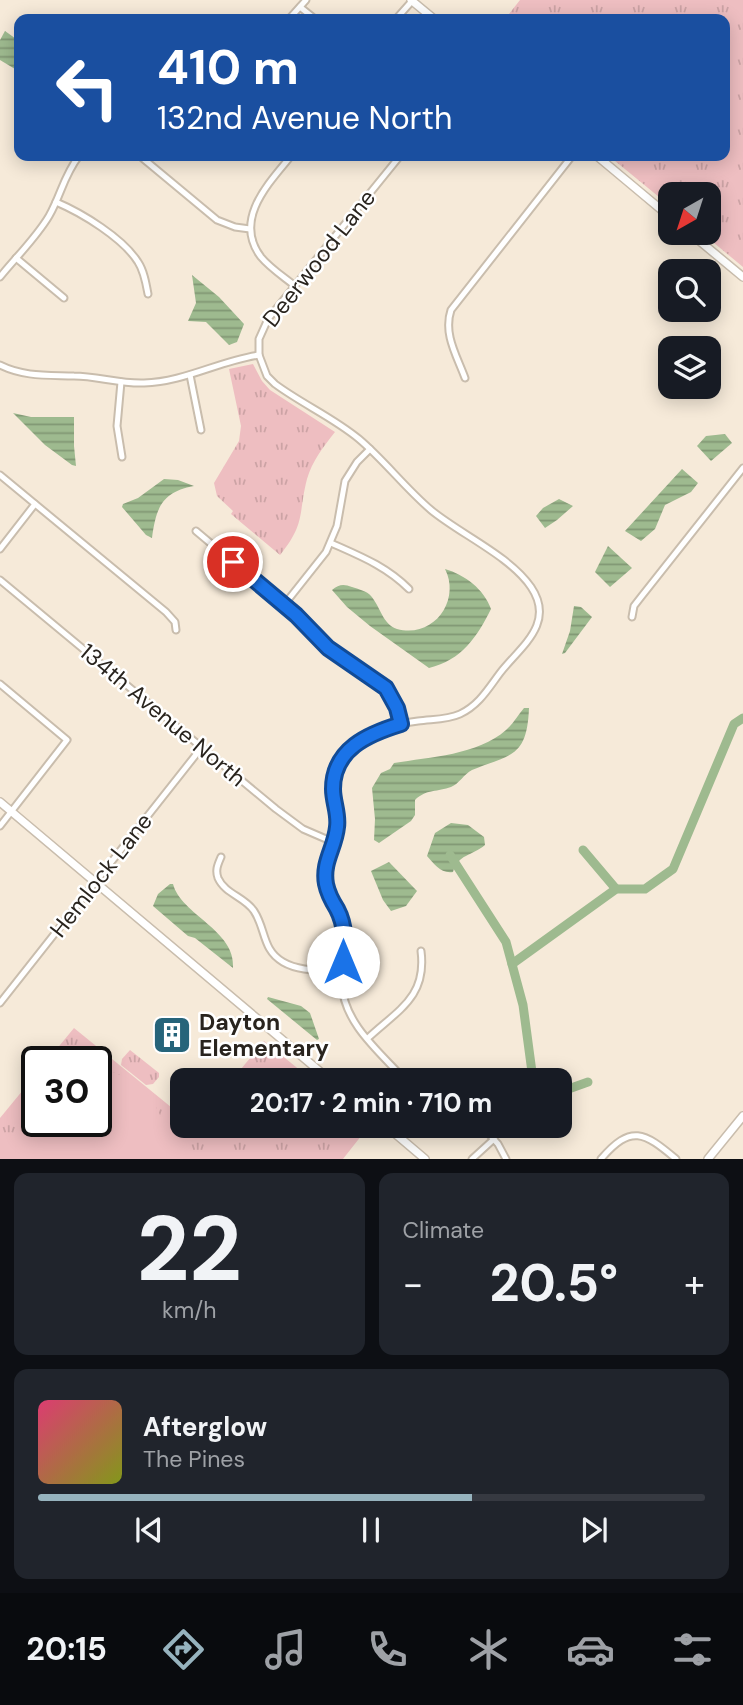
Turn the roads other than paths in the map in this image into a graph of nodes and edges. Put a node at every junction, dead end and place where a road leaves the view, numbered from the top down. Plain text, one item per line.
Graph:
1 (306, 0) edge
2 (412, 0) edge
3 (300, 7) junction
4 (294, 14) edge
5 (308, 14) edge
6 (400, 14) edge
7 (428, 14) edge
8 (75, 161) edge
9 (146, 161) edge
10 (287, 161) edge
11 (396, 161) edge
12 (568, 161) edge
13 (603, 161) edge
14 (56, 202) junction
15 (658, 206) edge
16 (250, 229) junction
17 (704, 245) edge
18 (16, 258) junction
19 (0, 277) edge
20 (743, 277) edge
21 (295, 286) junction
22 (148, 294) dead end
23 (64, 298) dead end
24 (259, 355) junction
25 (0, 365) edge
26 (190, 375) junction
27 (465, 379) dead end
28 (121, 382) junction
29 (201, 430) dead end
30 (370, 449) junction
31 (122, 457) dead end
32 (743, 468) edge
33 (0, 475) edge
34 (35, 504) junction
35 (196, 531) dead end
36 (331, 543) junction
37 (0, 549) edge
38 (0, 580) edge
39 (409, 589) dead end
40 (284, 605) junction
41 (632, 617) dead end
42 (176, 630) dead end
43 (0, 684) edge
44 (401, 724) junction
45 (202, 747) junction
46 (0, 802) edge
47 (11, 811) junction
48 (0, 826) edge
49 (333, 842) junction
50 (221, 857) dead end
51 (96, 882) junction
52 (421, 951) dead end
53 (343, 972) junction
54 (0, 1003) edge
55 (368, 1038) junction
56 (316, 1068) edge
57 (394, 1068) edge
58 (743, 1116) edge
59 (400, 1138) edge
60 (494, 1139) joint
61 (425, 1159) edge
62 (472, 1159) edge
63 (506, 1159) edge
64 (601, 1159) edge
65 (676, 1159) edge
66 (708, 1159) edge

1 - 3 street
2 - 6 street
2 - 7 street
3 - 4 street
3 - 5 street
8 - 14 street
9 - 16 street
10 - 16 street
11 - 21 street, Deerwood Lane
12 - 27 street
13 - 15 street
14 - 18 street
14 - 22 street
16 - 21 street
17 - 20 street
18 - 19 street
18 - 23 street
21 - 24 street, Deerwood Lane
24 - 26 street, Deerwood Lane
24 - 30 street
25 - 28 street, Deerwood Lane
26 - 28 street, Deerwood Lane
26 - 29 street
28 - 31 street
30 - 36 street
30 - 44 street
32 - 41 street
33 - 34 street
34 - 37 street
34 - 42 street
35 - 40 street
36 - 39 street
36 - 40 street
38 - 45 street, 134th Avenue North
40 - 44 street
43 - 47 street
44 - 49 street
45 - 49 street, 134th Avenue North
45 - 51 street, Hemlock Lane
46 - 47 street
47 - 48 street
47 - 51 street
49 - 53 street
50 - 53 street
51 - 54 street, Hemlock Lane
51 - 56 street
52 - 55 street
53 - 55 street
55 - 57 street
58 - 66 street
59 - 61 street
60 - 62 street
60 - 63 street
64 - 65 street

